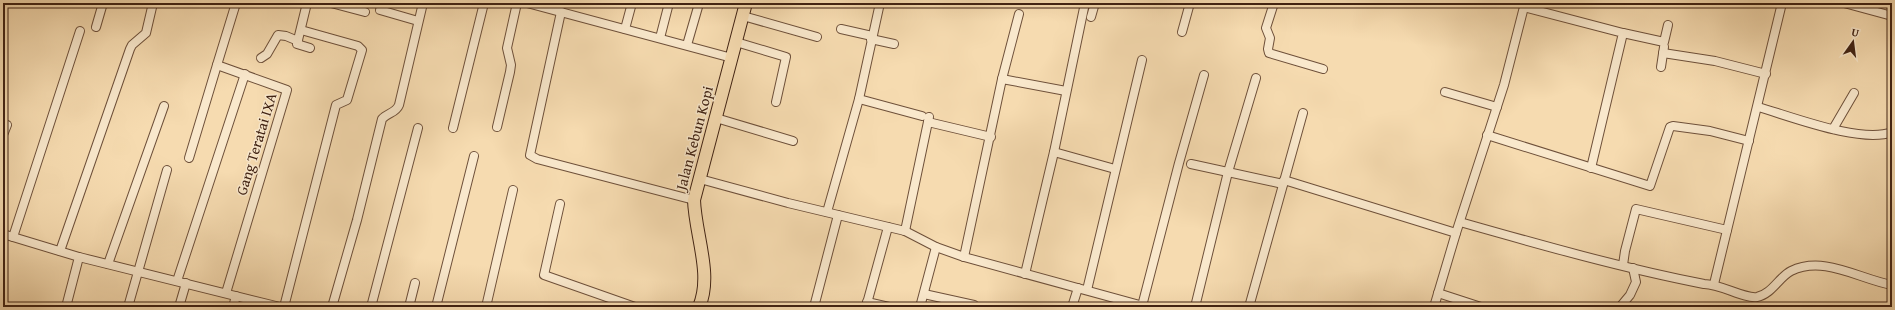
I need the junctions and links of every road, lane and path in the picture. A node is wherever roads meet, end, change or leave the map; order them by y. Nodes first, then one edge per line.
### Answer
1 (103, 3) edge
2 (153, 3) edge
3 (236, 3) edge
4 (307, 3) edge
5 (331, 3) edge
6 (423, 3) edge
7 (484, 3) edge
8 (517, 3) edge
9 (632, 3) edge
10 (669, 3) edge
11 (746, 3) edge
12 (880, 3) edge
13 (1086, 3) edge
14 (1095, 3) edge
15 (1190, 3) edge
16 (1274, 3) edge
17 (1782, 3) edge
18 (1844, 3) edge
19 (533, 4) edge
20 (1525, 5) edge
21 (698, 7) dead end
22 (380, 10) dead end
23 (365, 12) dead end
24 (561, 12) junction
25 (1019, 14) dead end
26 (743, 16) junction
27 (1892, 16) edge
28 (1091, 17) dead end
29 (418, 21) junction
30 (1668, 25) dead end
31 (96, 27) dead end
32 (625, 29) junction
33 (841, 29) dead end
34 (301, 30) junction
35 (80, 31) dead end
36 (1182, 32) dead end
37 (1623, 34) junction
38 (817, 37) dead end
39 (872, 37) junction
40 (660, 38) junction
41 (736, 42) junction
42 (1664, 42) junction
43 (298, 43) junction
44 (894, 44) dead end
45 (687, 45) junction
46 (310, 48) dead end
47 (1663, 53) junction
48 (262, 58) dead end
49 (732, 58) junction
50 (1142, 60) dead end
51 (217, 65) junction
52 (1661, 67) dead end
53 (1323, 69) dead end
54 (245, 74) junction
55 (1766, 74) junction
56 (1204, 75) dead end
57 (1256, 78) dead end
58 (1002, 79) junction
59 (1066, 91) junction
60 (1445, 92) dead end
61 (1854, 93) dead end
62 (859, 99) junction
63 (776, 102) dead end
64 (164, 106) dead end
65 (1496, 107) junction
66 (1758, 107) junction
67 (1303, 113) dead end
68 (716, 118) junction
69 (927, 118) junction
70 (7, 126) dead end
71 (497, 127) dead end
72 (418, 128) dead end
73 (453, 128) dead end
74 (1833, 129) junction
75 (1892, 132) edge
76 (3, 135) edge
77 (1487, 135) junction
78 (991, 137) junction
79 (793, 141) dead end
80 (1749, 141) junction
81 (1054, 152) junction
82 (474, 156) dead end
83 (189, 158) dead end
84 (1191, 164) dead end
85 (1591, 168) junction
86 (1116, 169) junction
87 (167, 170) dead end
88 (1228, 172) junction
89 (700, 179) junction
90 (1284, 182) junction
91 (513, 190) dead end
92 (694, 200) junction
93 (560, 204) dead end
94 (827, 212) junction
95 (838, 215) junction
96 (1460, 222) junction
97 (888, 227) junction
98 (1727, 230) junction
99 (905, 232) junction
100 (1456, 232) junction
101 (3, 234) edge
102 (13, 237) junction
103 (936, 247) junction
104 (60, 250) junction
105 (964, 256) junction
106 (79, 257) junction
107 (108, 264) junction
108 (1623, 265) junction
109 (1633, 268) junction
110 (139, 271) junction
111 (1024, 274) junction
112 (177, 281) junction
113 (186, 283) junction
114 (415, 283) dead end
115 (1714, 284) junction
116 (1892, 285) edge
117 (1078, 288) junction
118 (1087, 290) junction
119 (226, 293) junction
120 (1438, 293) junction
121 (924, 294) junction
122 (236, 296) junction
123 (866, 304) edge
124 (1128, 304) edge
125 (262, 305) edge
126 (974, 305) dead end
127 (1145, 306) edge
128 (66, 307) edge
129 (128, 307) edge
130 (179, 307) edge
131 (233, 307) edge
132 (280, 307) edge
133 (284, 307) edge
134 (332, 307) edge
135 (371, 307) edge
136 (409, 307) edge
137 (436, 307) edge
138 (486, 307) edge
139 (635, 307) edge
140 (699, 307) edge
141 (814, 307) edge
142 (889, 307) edge
143 (920, 307) edge
144 (1072, 307) edge
145 (1195, 307) edge
146 (1249, 307) edge
147 (1434, 307) edge
148 (1481, 307) edge
149 (1620, 307) edge

1 - 31 street
2 - 104 street
3 - 51 street
4 - 34 street
5 - 23 street
6 - 29 street
7 - 73 street
8 - 71 street
9 - 32 street
10 - 40 street
11 - 26 main road, Jalan Kebun Kopi
12 - 39 street
13 - 59 street
14 - 28 street
15 - 36 street
16 - 53 street
17 - 55 street
18 - 27 street
19 - 24 street
20 - 37 street
20 - 65 street
21 - 45 street
22 - 29 street
24 - 32 street
24 - 92 street
25 - 58 street
26 - 38 street
26 - 41 main road, Jalan Kebun Kopi
29 - 134 street
30 - 42 street
32 - 40 street
33 - 39 street
34 - 43 street
34 - 133 street
35 - 102 street
37 - 42 street
37 - 85 street
39 - 44 street
39 - 62 street
40 - 45 street
41 - 49 main road, Jalan Kebun Kopi
41 - 63 street
42 - 47 street
43 - 46 street
43 - 48 street
45 - 49 street
47 - 52 street
47 - 55 street
49 - 68 main road, Jalan Kebun Kopi
50 - 86 street
51 - 54 street, Gang Teratai IXA
51 - 83 street
54 - 112 street
54 - 119 street, Gang Teratai IXA
55 - 66 street
56 - 127 street
57 - 88 street
58 - 59 street
58 - 78 street
59 - 81 street
60 - 65 street
61 - 74 street
62 - 69 street
62 - 94 street
64 - 107 street
65 - 77 street
66 - 74 street
66 - 80 street
67 - 90 street
68 - 79 street
68 - 89 main road, Jalan Kebun Kopi
69 - 78 street
69 - 99 street
70 - 76 street
72 - 135 street
74 - 75 street
77 - 85 street
77 - 96 street
78 - 105 street
80 - 85 street
80 - 98 street
81 - 86 street
81 - 111 street
82 - 137 street
84 - 88 street
86 - 118 street
87 - 110 street
88 - 90 street
88 - 145 street
89 - 92 main road, Jalan Kebun Kopi
89 - 94 street
90 - 100 street
90 - 146 street
91 - 138 street
92 - 140 main road, Jalan Kebun Kopi
93 - 139 street
94 - 95 street
95 - 97 street
95 - 141 street
96 - 100 street
96 - 108 street
97 - 99 street
97 - 123 street
98 - 108 street
98 - 115 street
99 - 103 street
100 - 120 street
101 - 102 street
102 - 104 street
103 - 105 street
103 - 121 street
104 - 106 street
105 - 111 street
106 - 107 street
106 - 128 street
107 - 110 street
108 - 109 street
109 - 115 street
109 - 149 street
110 - 112 street
110 - 129 street
111 - 117 street
112 - 113 street
113 - 119 street
113 - 130 street
114 - 136 street
115 - 116 street
117 - 118 street
117 - 144 street
118 - 124 street
119 - 122 street
120 - 147 street
120 - 148 street
121 - 126 street
121 - 143 street
122 - 125 street
122 - 131 street
123 - 142 street
124 - 127 street
125 - 132 street

